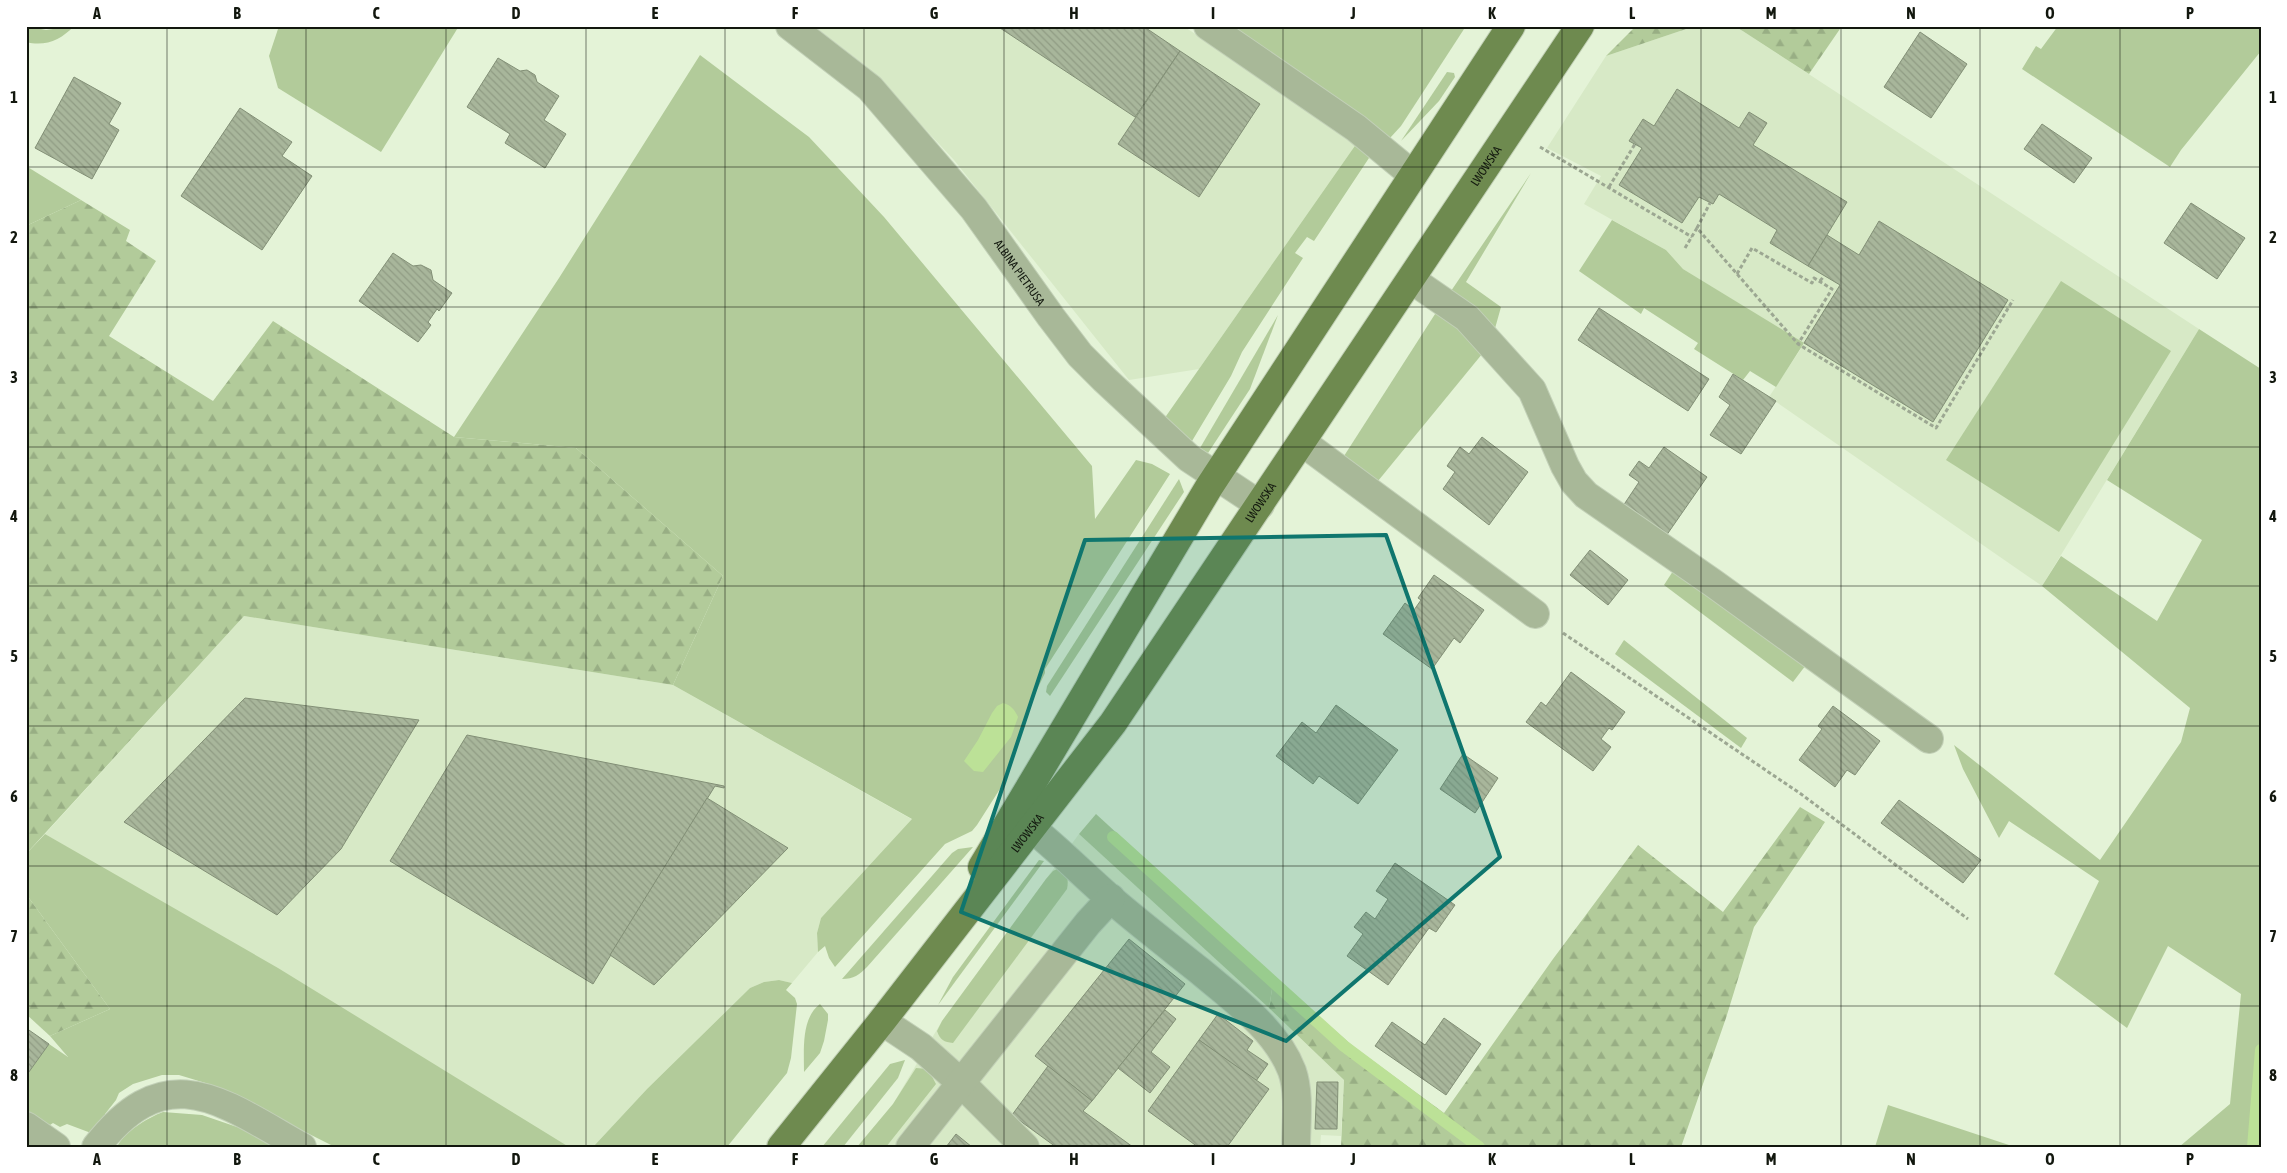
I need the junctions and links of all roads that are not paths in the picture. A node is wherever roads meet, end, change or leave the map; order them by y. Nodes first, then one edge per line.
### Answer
1 (790, 26) edge
2 (1208, 26) edge
3 (1512, 26) edge
4 (1580, 26) edge
5 (1413, 175) junction
6 (1412, 280) junction
7 (1302, 442) junction
8 (1215, 477) junction
9 (1260, 505) junction
10 (1536, 614) road end
11 (1929, 739) dead end
12 (1023, 820) junction
13 (1111, 898) junction
14 (882, 1021) junction
15 (960, 1082) junction
16 (26, 1126) edge
17 (56, 1147) edge
18 (96, 1147) edge
19 (302, 1147) edge
20 (781, 1147) edge
21 (910, 1147) edge
22 (1025, 1147) edge
23 (1296, 1147) edge

1 - 8 street, ALBINA PIETRUSA
2 - 5 street
3 - 5 main road, LWOWSKA
4 - 6 main road, LWOWSKA
5 - 8 main road, LWOWSKA
6 - 7 main road, LWOWSKA
6 - 11 street
7 - 9 main road, LWOWSKA
7 - 10 street
8 - 9 street, ALBINA PIETRUSA
8 - 12 main road, LWOWSKA
9 - 12 main road, LWOWSKA
12 - 13 street
12 - 14 main road, LWOWSKA
13 - 15 street
13 - 23 street
14 - 15 street
14 - 20 main road, LWOWSKA
15 - 21 street
15 - 22 street
16 - 17 street
18 - 19 street

